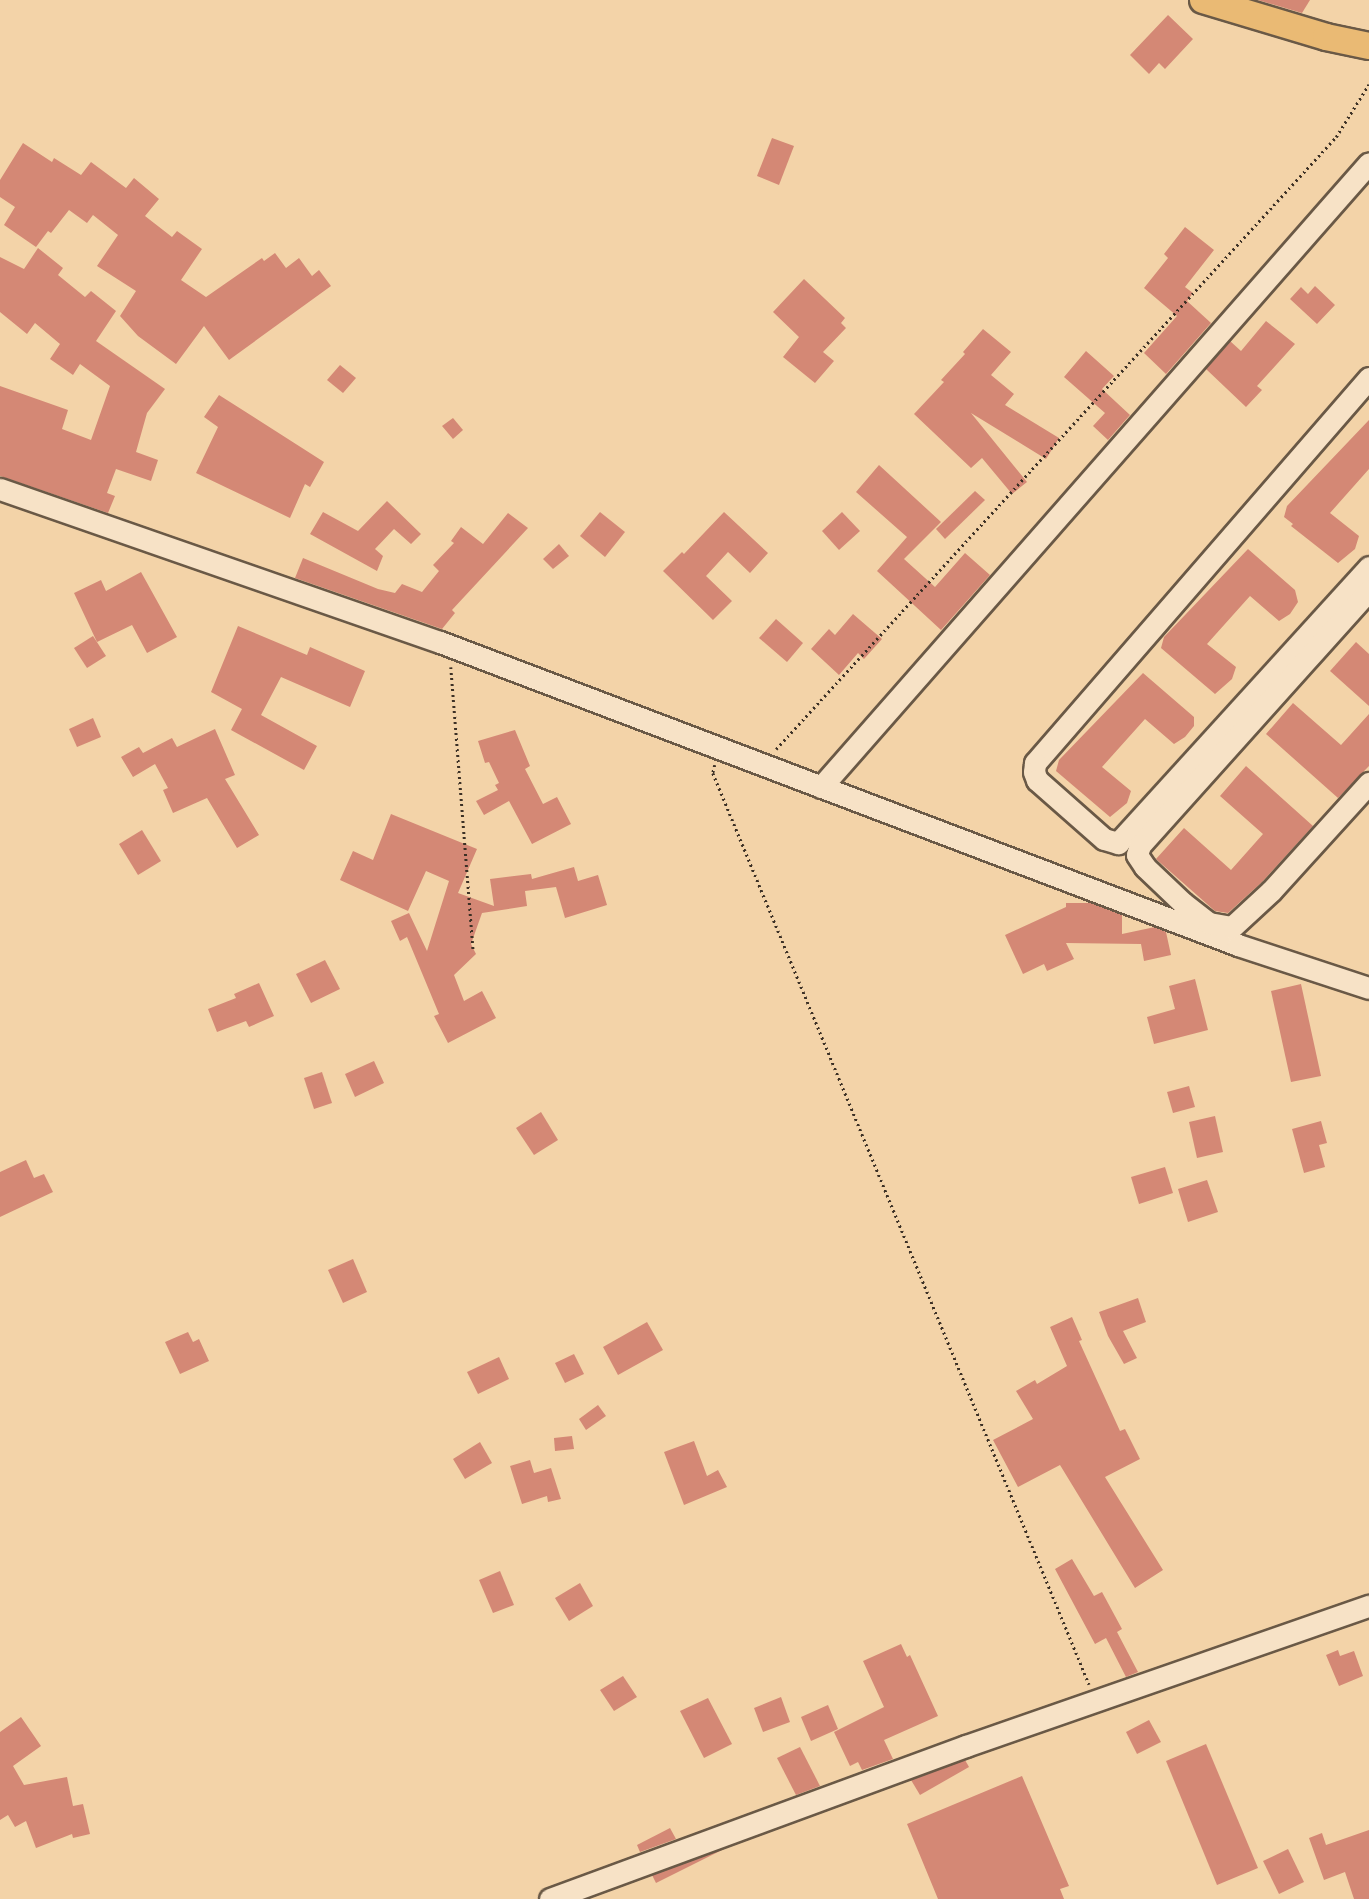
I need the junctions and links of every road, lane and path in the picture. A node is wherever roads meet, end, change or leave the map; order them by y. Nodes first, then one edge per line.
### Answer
1 (1203, 0) edge
2 (1369, 46) edge
3 (1369, 84) edge
4 (1369, 163) edge
5 (1369, 378) edge
6 (0, 489) edge
7 (1369, 567) edge
8 (1369, 590) edge
9 (449, 646) junction
10 (717, 747) junction
11 (762, 764) junction
12 (1369, 783) edge
13 (821, 787) junction
14 (473, 949) dead end
15 (1369, 988) edge
16 (1369, 1606) edge
17 (1093, 1701) junction
18 (550, 1899) edge

1 - 2 main road
3 - 11 path
4 - 13 street
5 - 7 street
6 - 9 street
8 - 12 street
9 - 10 street
9 - 14 path
10 - 11 street
10 - 17 path
11 - 13 street
13 - 15 street
16 - 17 street
17 - 18 street

